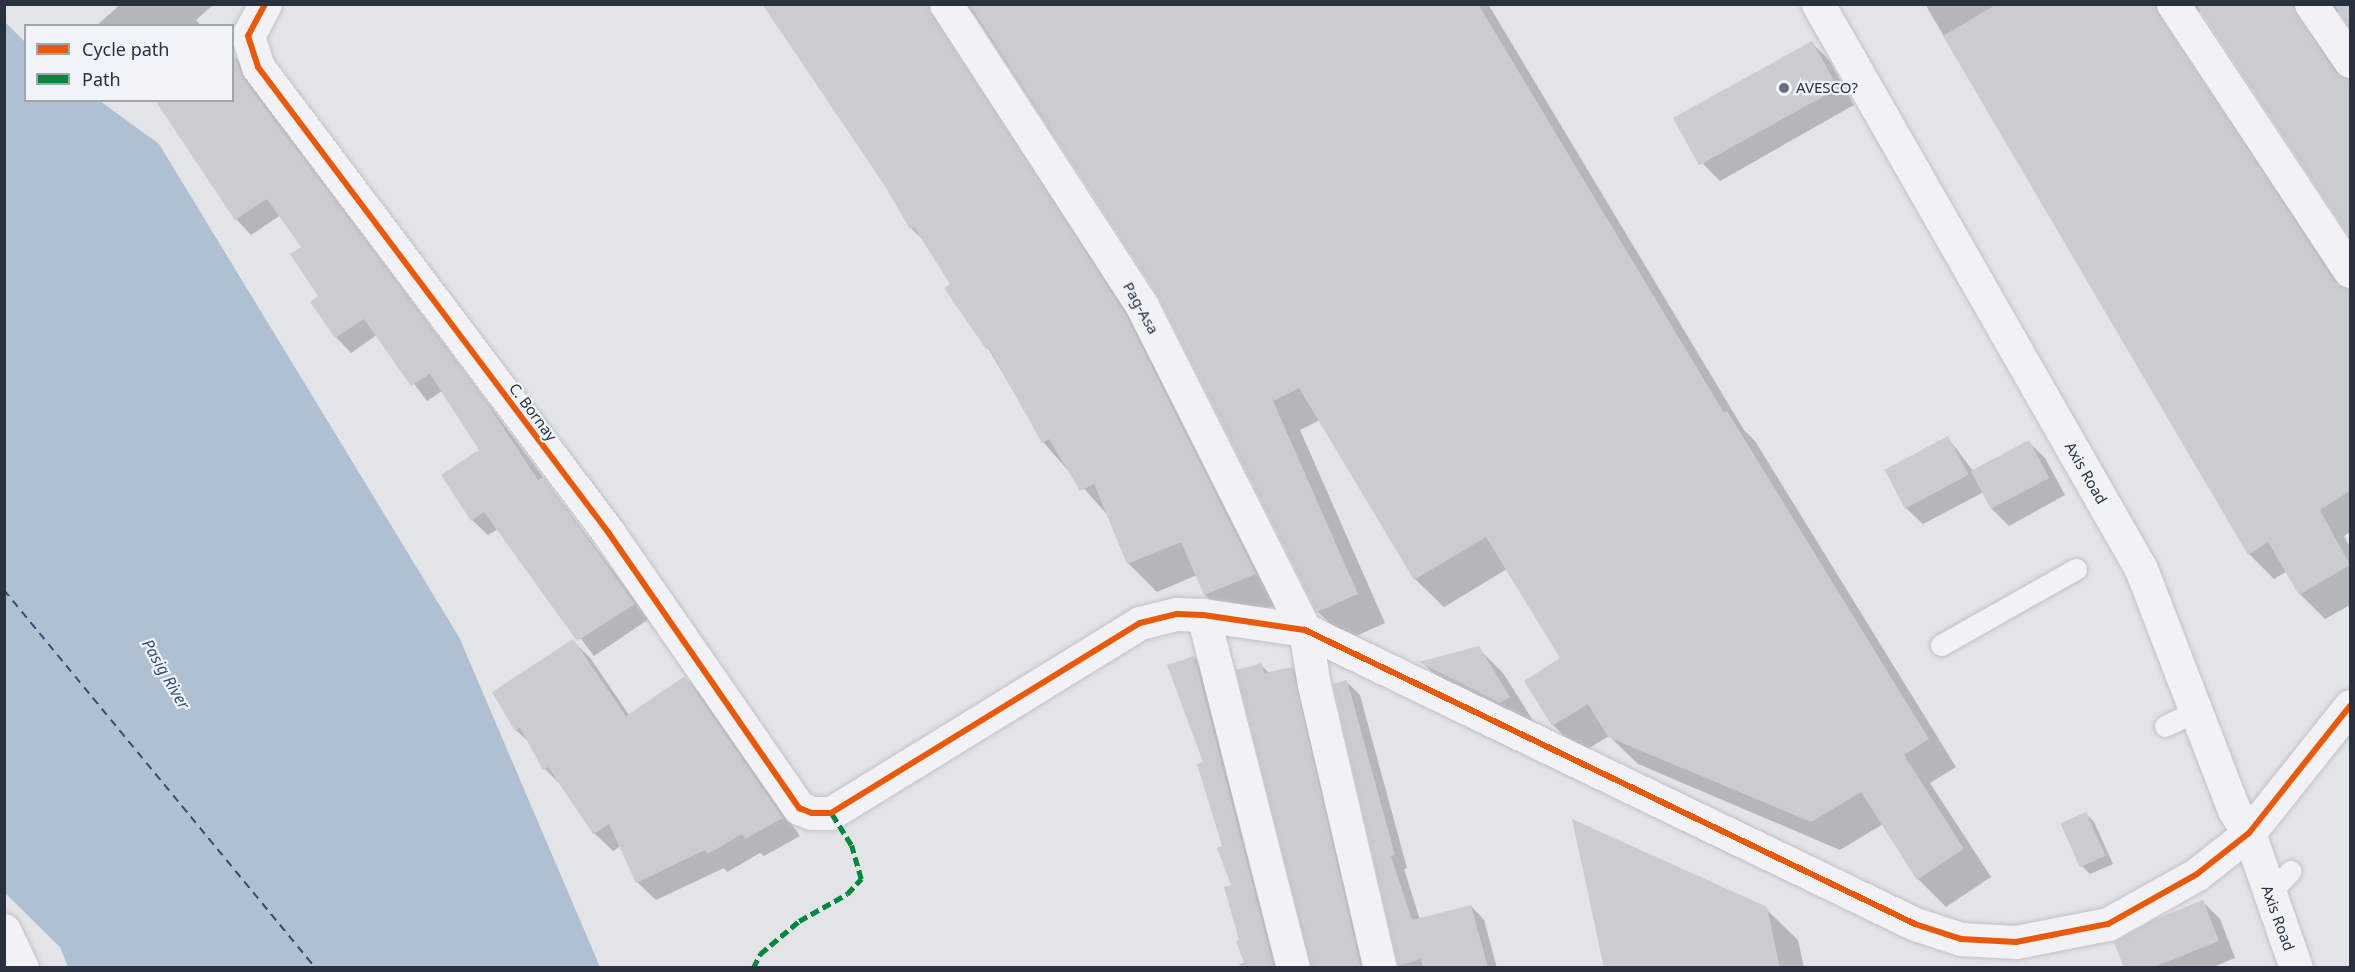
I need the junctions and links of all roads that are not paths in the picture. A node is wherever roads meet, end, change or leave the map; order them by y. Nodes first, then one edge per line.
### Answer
1 (265, 4) edge
2 (946, 4) edge
3 (2173, 4) edge
4 (2312, 4) edge
5 (1822, 6) edge
6 (2350, 61) edge
7 (2350, 271) edge
8 (2076, 569) dead end
9 (1203, 615) junction
10 (1305, 630) junction
11 (1941, 645) dead end
12 (2350, 706) edge
13 (2196, 711) junction
14 (2165, 726) dead end
15 (2249, 833) junction
16 (2290, 871) dead end
17 (2268, 895) junction
18 (4, 930) edge
19 (22, 968) edge
20 (1293, 968) edge
21 (1380, 968) edge
22 (2296, 968) edge

1 - 9 street, C. Bornay
2 - 10 street, Pag-Asa
3 - 7 street
4 - 6 street
5 - 13 street, Axis Road
8 - 11 lane
9 - 10 street
9 - 20 street
10 - 15 street
10 - 21 street, Pag-Asa
12 - 15 street
13 - 14 lane
13 - 15 street, Axis Road
15 - 17 street, Axis Road
16 - 17 lane
17 - 22 street, Axis Road
18 - 19 street

